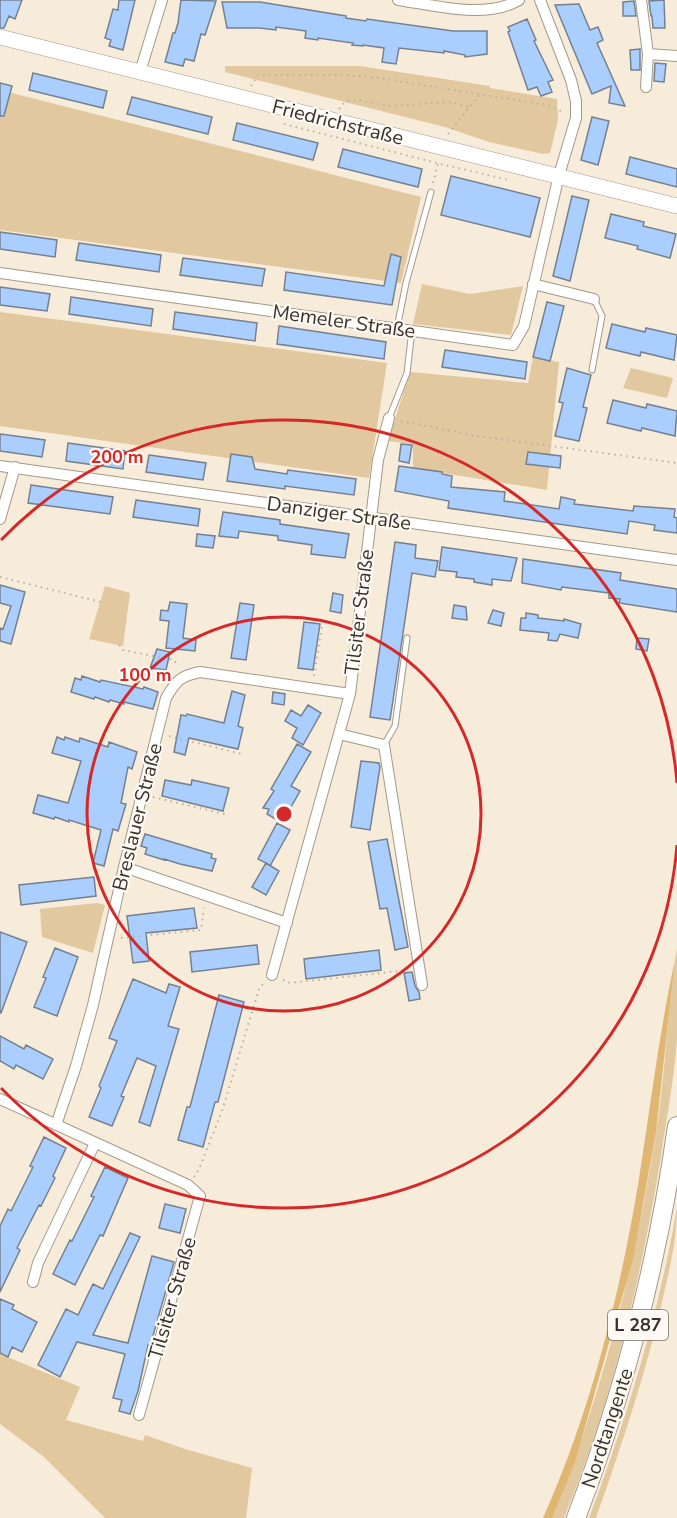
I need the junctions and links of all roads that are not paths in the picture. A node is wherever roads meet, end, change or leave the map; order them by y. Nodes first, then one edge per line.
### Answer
1 (162, 0) edge
2 (398, 0) edge
3 (519, 0) edge
4 (540, 0) edge
5 (641, 0) edge
6 (0, 37) edge
7 (648, 54) junction
8 (677, 56) edge
9 (140, 72) junction
10 (646, 87) dead end
11 (559, 175) junction
12 (430, 192) road end
13 (677, 206) edge
14 (0, 273) edge
15 (533, 284) junction
16 (594, 299) joint
17 (398, 328) junction
18 (412, 330) junction
19 (592, 370) dead end
20 (389, 418) joint
21 (0, 466) edge
22 (15, 467) junction
23 (371, 517) junction
24 (0, 519) edge
25 (677, 560) edge
26 (407, 638) dead end
27 (350, 694) junction
28 (339, 734) junction
29 (384, 745) junction
30 (124, 867) junction
31 (287, 923) junction
32 (272, 975) road end
33 (423, 985) dead end
34 (0, 1099) edge
35 (56, 1125) junction
36 (677, 1126) edge
37 (95, 1143) junction
38 (33, 1282) dead end
39 (139, 1415) dead end
40 (576, 1518) edge

1 - 9 street
2 - 3 street
4 - 11 street, Memeler Straße
5 - 7 street
6 - 9 street, Friedrichstraße
7 - 8 street
7 - 10 street
9 - 11 street, Friedrichstraße
11 - 13 street, Friedrichstraße
11 - 15 street, Memeler Straße
12 - 17 lane
14 - 17 street, Memeler Straße
15 - 16 street
15 - 18 street, Memeler Straße
16 - 19 lane
17 - 18 street, Memeler Straße
18 - 20 lane
20 - 23 street, Tilsiter Straße
21 - 22 street, Danziger Straße
22 - 23 street, Danziger Straße
22 - 24 street
23 - 25 street, Danziger Straße
23 - 27 street, Tilsiter Straße
26 - 29 lane
27 - 28 street, Tilsiter Straße
27 - 30 street, Breslauer Straße
28 - 29 street
28 - 31 street, Tilsiter Straße
29 - 33 street
30 - 31 street
30 - 35 street, Breslauer Straße
31 - 32 street, Tilsiter Straße
34 - 35 street
35 - 37 street
36 - 40 main road, Nordtangente / L 287
37 - 38 street
37 - 39 street, Tilsiter Straße

